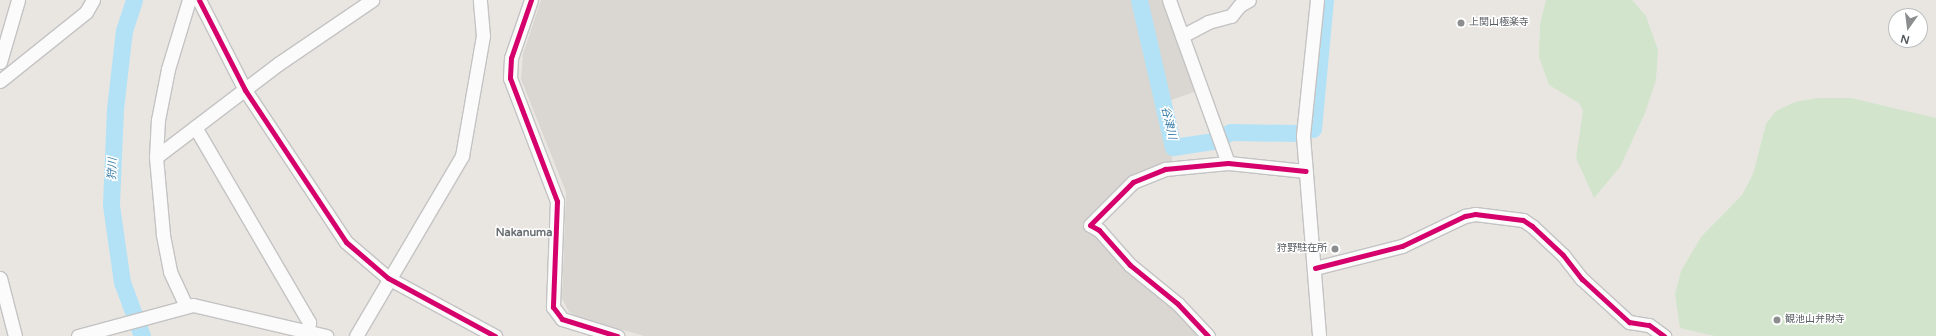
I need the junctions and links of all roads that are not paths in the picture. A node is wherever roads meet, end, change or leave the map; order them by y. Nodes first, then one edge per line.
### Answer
1 (18, 0) edge
2 (92, 0) edge
3 (190, 0) edge
4 (199, 0) edge
5 (372, 0) edge
6 (480, 0) edge
7 (531, 0) edge
8 (1169, 0) edge
9 (1249, 0) edge
10 (1317, 0) edge
11 (1182, 36) junction
12 (0, 62) edge
13 (0, 81) edge
14 (245, 90) junction
15 (195, 127) junction
16 (156, 157) junction
17 (1228, 163) junction
18 (1306, 171) junction
19 (1314, 268) junction
20 (0, 278) edge
21 (388, 278) junction
22 (186, 306) junction
23 (308, 332) junction
24 (98, 334) edge
25 (15, 336) edge
26 (78, 336) edge
27 (326, 336) edge
28 (356, 336) edge
29 (495, 336) edge
30 (617, 336) edge
31 (1208, 336) edge
32 (1318, 336) edge
33 (1664, 336) edge

1 - 12 street
2 - 13 street
3 - 16 street
4 - 14 street
5 - 14 street
6 - 21 street
7 - 30 street
8 - 11 street
9 - 11 street
10 - 18 street
11 - 17 street
14 - 15 street
14 - 21 street
15 - 16 street
15 - 23 street
16 - 22 street
17 - 18 street
17 - 31 street
18 - 19 street
19 - 32 street
19 - 33 street
20 - 25 street
21 - 28 street
21 - 29 street
22 - 23 street
22 - 24 street
23 - 27 street
24 - 26 street

